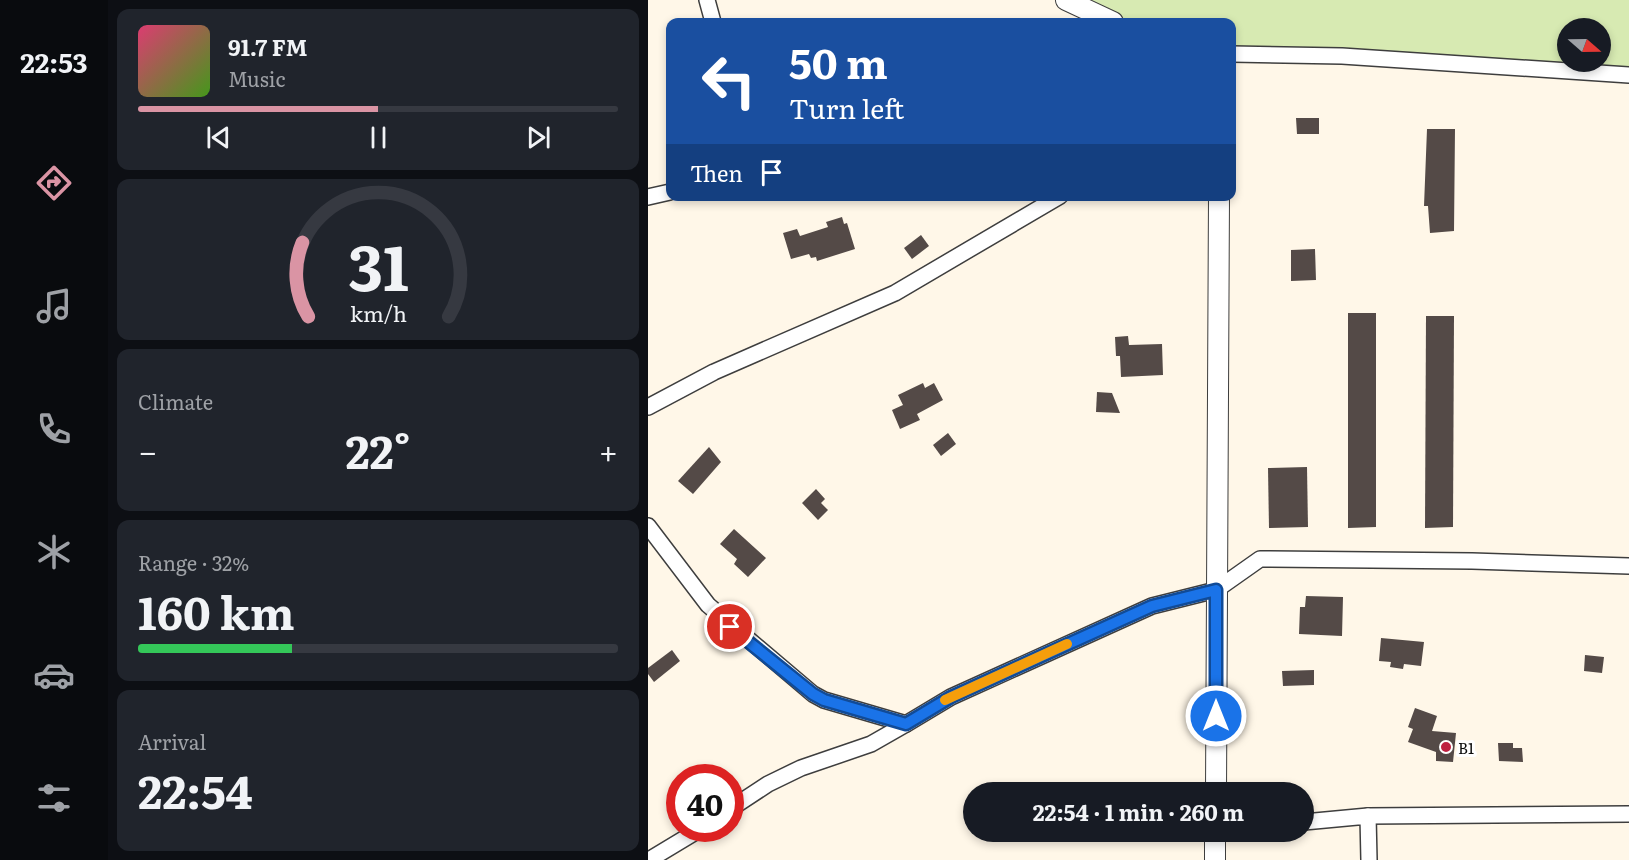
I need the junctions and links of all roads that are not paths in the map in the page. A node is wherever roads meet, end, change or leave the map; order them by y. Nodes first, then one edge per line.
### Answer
1 (706, 0) edge
2 (1066, 0) edge
3 (712, 18) edge
4 (1104, 18) edge
5 (1236, 54) edge
6 (1629, 75) edge
7 (666, 193) edge
8 (648, 197) edge
9 (1051, 201) edge
10 (1219, 201) edge
11 (648, 407) edge
12 (648, 526) edge
13 (1629, 566) edge
14 (1216, 590) junction
15 (906, 724) junction
16 (1216, 782) edge
17 (744, 800) edge
18 (1629, 814) edge
19 (1368, 816) junction
20 (1314, 821) edge
21 (679, 842) edge
22 (1215, 842) edge
23 (649, 860) edge
24 (1215, 860) edge
25 (1369, 860) edge

1 - 3 street
2 - 4 street
5 - 6 street
7 - 8 street
9 - 11 street
10 - 14 street
12 - 15 street
13 - 14 street
14 - 15 street
14 - 16 street
15 - 17 street
18 - 19 street
19 - 20 street
19 - 25 street
21 - 23 street
22 - 24 street

